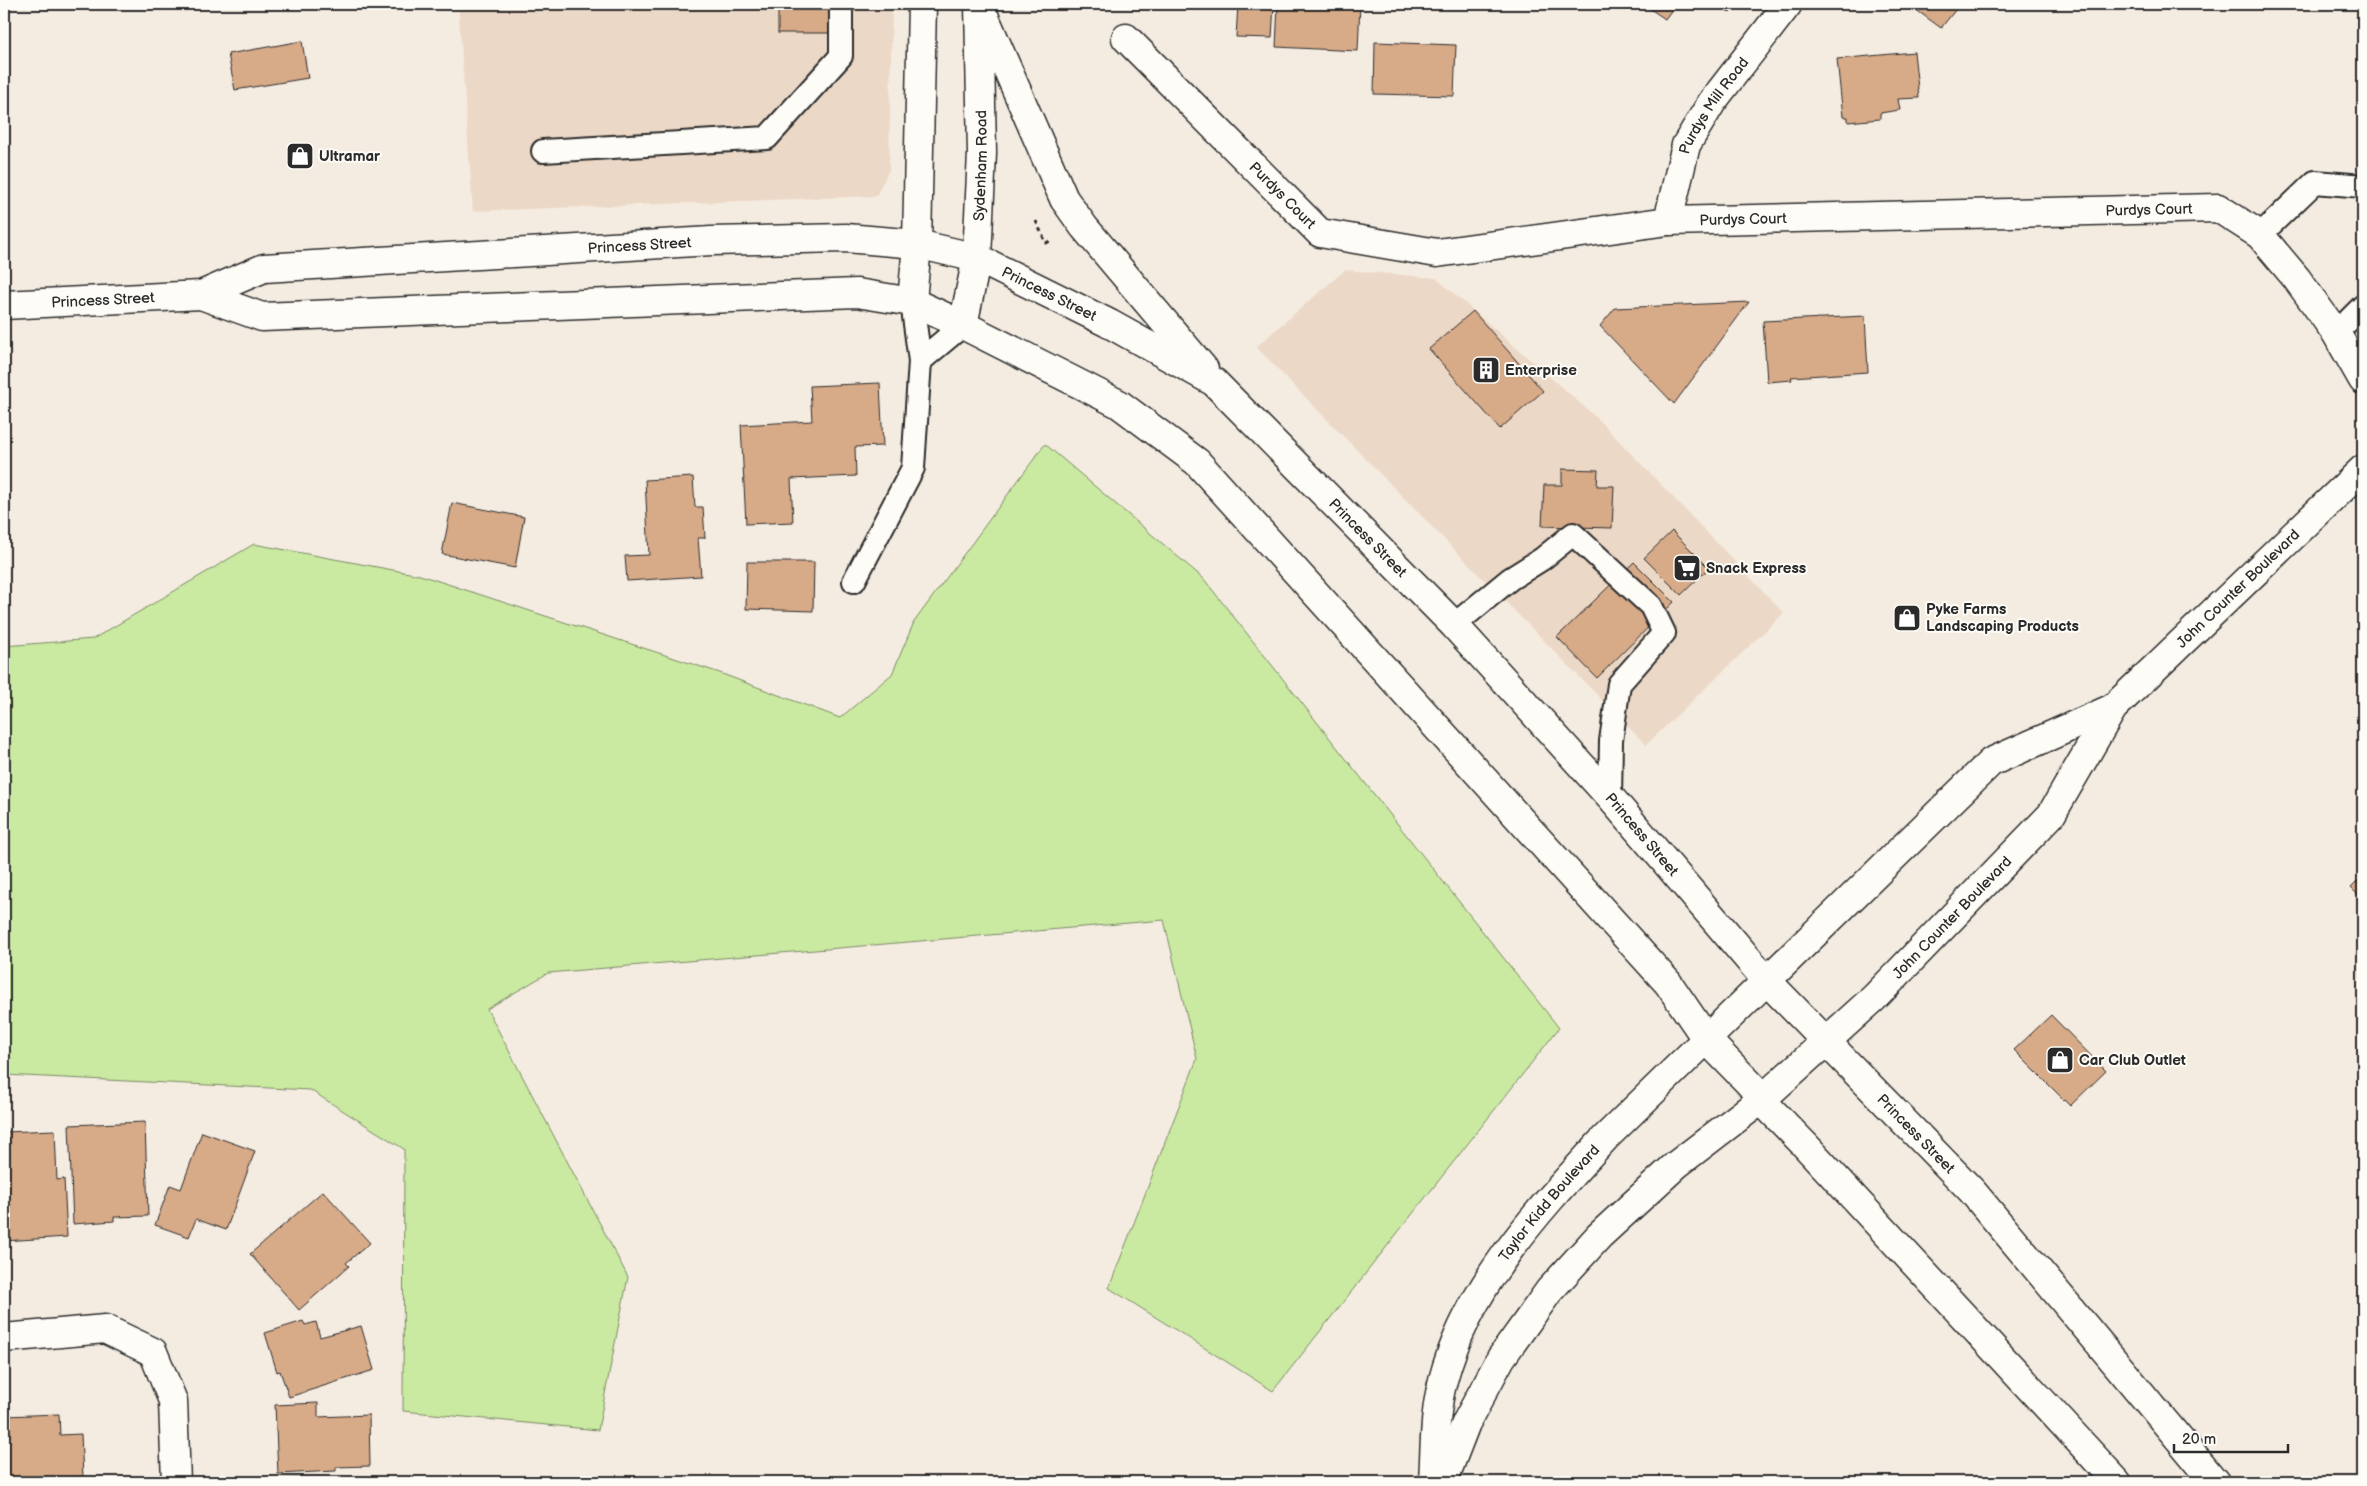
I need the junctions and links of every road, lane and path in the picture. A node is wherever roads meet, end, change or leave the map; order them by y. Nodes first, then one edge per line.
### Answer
1 (841, 4) edge
2 (922, 4) edge
3 (979, 4) edge
4 (1788, 4) edge
5 (1126, 38) dead end
6 (543, 151) dead end
7 (2363, 186) edge
8 (1668, 221) junction
9 (2260, 235) junction
10 (917, 244) junction
11 (977, 258) junction
12 (201, 295) junction
13 (912, 302) junction
14 (4, 305) edge
15 (2363, 306) edge
16 (963, 324) junction
17 (2336, 333) junction
18 (920, 361) junction
19 (2363, 380) edge
20 (1214, 382) junction
21 (2363, 469) edge
22 (854, 582) dead end
23 (1454, 625) junction
24 (2113, 708) junction
25 (1610, 797) junction
26 (1768, 980) junction
27 (1707, 1040) junction
28 (1827, 1040) junction
29 (1761, 1100) junction
30 (4, 1338) edge
31 (176, 1482) edge
32 (1434, 1482) edge
33 (1443, 1482) edge
34 (2117, 1482) edge
35 (2215, 1482) edge

1 - 6 lane
2 - 10 main road
3 - 11 main road, Sydenham Road
3 - 20 main road
4 - 8 main road, Purdys Mill Road
5 - 8 main road, Purdys Court
7 - 9 lane
8 - 9 main road, Purdys Court
9 - 17 main road, Purdys Court
10 - 11 main road, Princess Street
10 - 12 main road, Princess Street
10 - 13 main road
11 - 16 main road, Sydenham Road
11 - 20 main road, Princess Street
12 - 13 main road, Princess Street
12 - 14 main road, Princess Street
13 - 16 main road, Princess Street
13 - 18 lane
15 - 17 lane
16 - 18 lane
16 - 27 main road, Princess Street
17 - 19 main road, Purdys Court
18 - 22 lane
20 - 23 main road, Princess Street
21 - 24 main road, John Counter Boulevard
23 - 25 main road, Princess Street
23 - 25 lane
24 - 26 main road, John Counter Boulevard
24 - 28 main road, John Counter Boulevard
25 - 26 main road, Princess Street
26 - 27 main road, Taylor Kidd Boulevard
26 - 28 main road, Princess Street
27 - 29 main road, Princess Street
27 - 32 main road, Taylor Kidd Boulevard
28 - 29 main road, John Counter Boulevard
28 - 35 main road, Princess Street
29 - 33 main road
29 - 34 main road, Princess Street
30 - 31 main road

